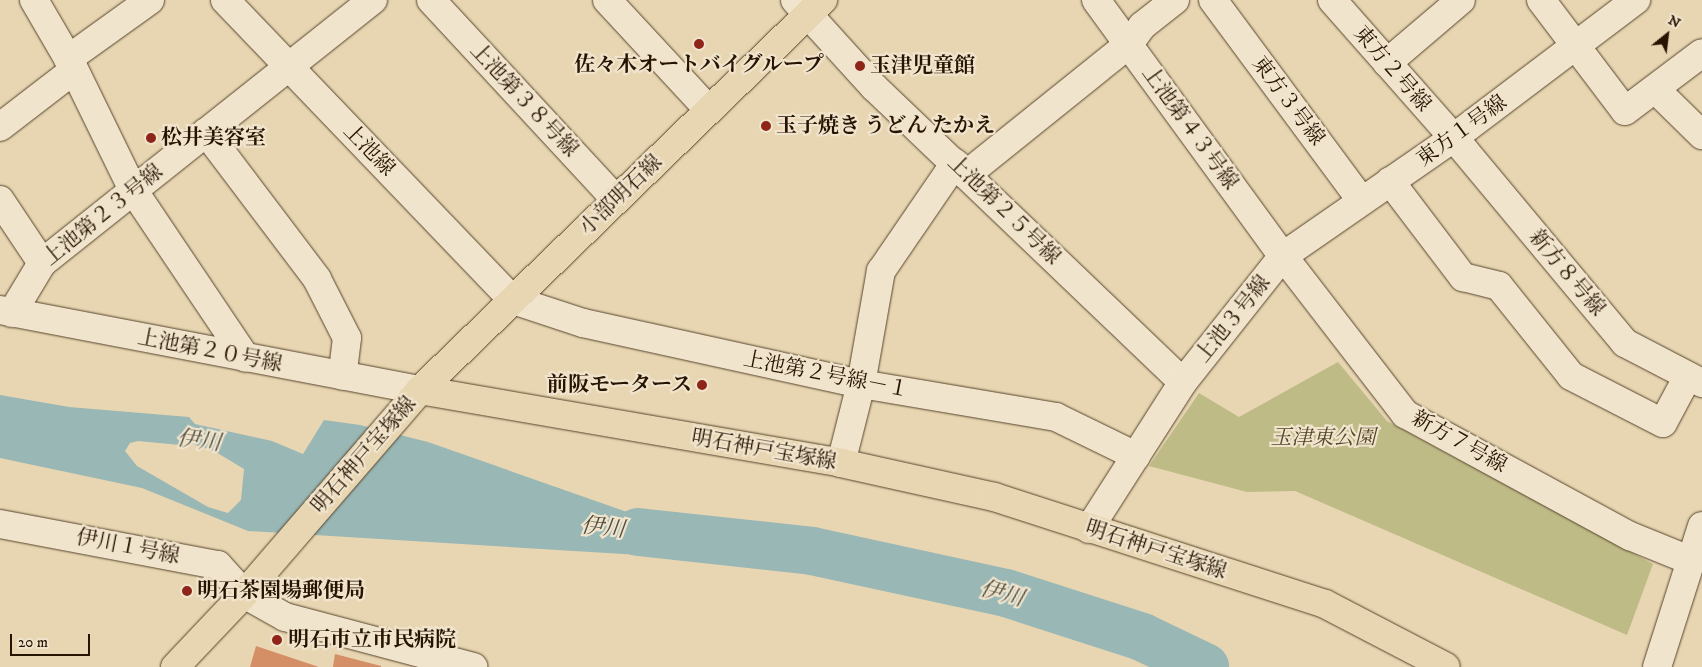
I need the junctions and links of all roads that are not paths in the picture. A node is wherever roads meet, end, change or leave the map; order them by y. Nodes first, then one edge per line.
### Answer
1 (34, 0) edge
2 (150, 0) edge
3 (225, 0) edge
4 (373, 0) edge
5 (431, 0) edge
6 (607, 0) edge
7 (1096, 0) edge
8 (1174, 0) edge
9 (1213, 0) edge
10 (1332, 0) edge
11 (1461, 0) edge
12 (1541, 0) edge
13 (1636, 0) edge
14 (808, 5) edge
15 (1129, 44) junction
16 (1576, 48) junction
17 (1702, 53) edge
18 (1387, 63) junction
19 (71, 65) junction
20 (287, 66) junction
21 (1655, 88) junction
22 (709, 110) junction
23 (0, 126) edge
24 (206, 132) junction
25 (1702, 135) edge
26 (1452, 139) junction
27 (960, 169) junction
28 (1390, 181) junction
29 (133, 190) junction
30 (0, 200) edge
31 (616, 200) junction
32 (1362, 201) junction
33 (1283, 256) junction
34 (42, 263) junction
35 (513, 300) junction
36 (6, 311) edge
37 (246, 358) junction
38 (342, 376) junction
39 (1695, 379) edge
40 (1183, 382) junction
41 (861, 384) junction
42 (417, 395) junction
43 (1136, 456) junction
44 (841, 463) junction
45 (0, 524) edge
46 (1702, 526) edge
47 (1089, 529) junction
48 (1689, 560) junction
49 (244, 594) junction
50 (175, 667) edge
51 (473, 667) edge
52 (1446, 667) edge
53 (1657, 667) edge

1 - 19 street
2 - 19 street
3 - 20 street, 上池線
4 - 20 street, 上池第２３号線
5 - 31 street, 上池第３８号線
6 - 22 street
7 - 15 street, 上池第４３号線
8 - 15 street
9 - 32 street, 東方３号線
10 - 18 street, 東方２号線
11 - 18 street
12 - 16 street
13 - 16 street, 東方１号線
14 - 22 main road, 小部明石線
14 - 27 street, 上池第２５号線
15 - 27 street
15 - 33 street, 上池第４３号線
16 - 21 street
16 - 26 street, 東方１号線
17 - 21 street
18 - 26 street, 東方２号線
19 - 23 street
19 - 29 street
20 - 24 street, 上池第２３号線
20 - 35 street, 上池線
21 - 25 street
22 - 31 main road, 小部明石線
24 - 29 street, 上池第２３号線
24 - 38 street
26 - 28 street, 東方１号線
26 - 39 street, 新方８号線
27 - 40 street, 上池第２５号線
27 - 41 street
28 - 32 street, 東方１号線
28 - 39 street
29 - 34 street, 上池第２３号線
29 - 37 street
30 - 34 street
31 - 35 main road, 小部明石線
32 - 33 street, 東方１号線
33 - 40 street, 上池３号線
33 - 48 street, 新方７号線
34 - 36 street, 上池第２３号線
35 - 41 street, 上池第２号線－１
35 - 42 main road, 小部明石線
36 - 37 street, 上池第２０号線
37 - 38 street, 上池第２０号線
38 - 42 street, 上池第２０号線
40 - 43 street, 上池３号線
41 - 43 street, 上池第２号線－１
41 - 44 street
42 - 44 main road, 明石神戸宝塚線
42 - 49 main road, 明石神戸宝塚線
43 - 47 street, 上池３号線
44 - 47 main road, 明石神戸宝塚線
45 - 49 street, 伊川１号線
46 - 48 street
47 - 52 main road, 明石神戸宝塚線
48 - 53 street
49 - 50 main road, 明石神戸宝塚線
49 - 51 street, 伊川１号線

